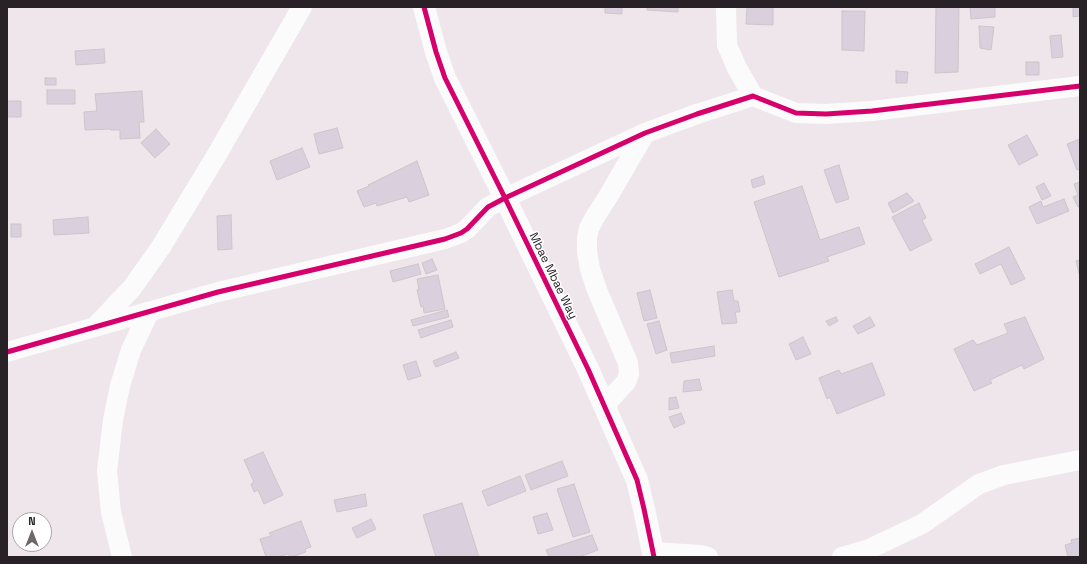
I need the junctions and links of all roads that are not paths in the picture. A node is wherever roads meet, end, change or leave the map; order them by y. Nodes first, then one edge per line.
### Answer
1 (302, 7) edge
2 (424, 7) edge
3 (726, 7) edge
4 (1080, 86) edge
5 (753, 96) junction
6 (645, 133) junction
7 (505, 198) junction
8 (149, 312) junction
9 (96, 327) junction
10 (7, 352) edge
11 (604, 406) junction
12 (1080, 460) edge
13 (653, 555) edge
14 (122, 557) edge
15 (708, 557) edge
16 (842, 557) edge

1 - 9 street
2 - 7 street, Mbae Mbae Way
3 - 5 street
4 - 5 street
5 - 6 street
6 - 7 street
6 - 11 street
7 - 8 street
7 - 11 street, Mbae Mbae Way
8 - 9 street
8 - 14 street
9 - 10 street
11 - 13 street, Mbae Mbae Way
12 - 16 street
13 - 15 street

